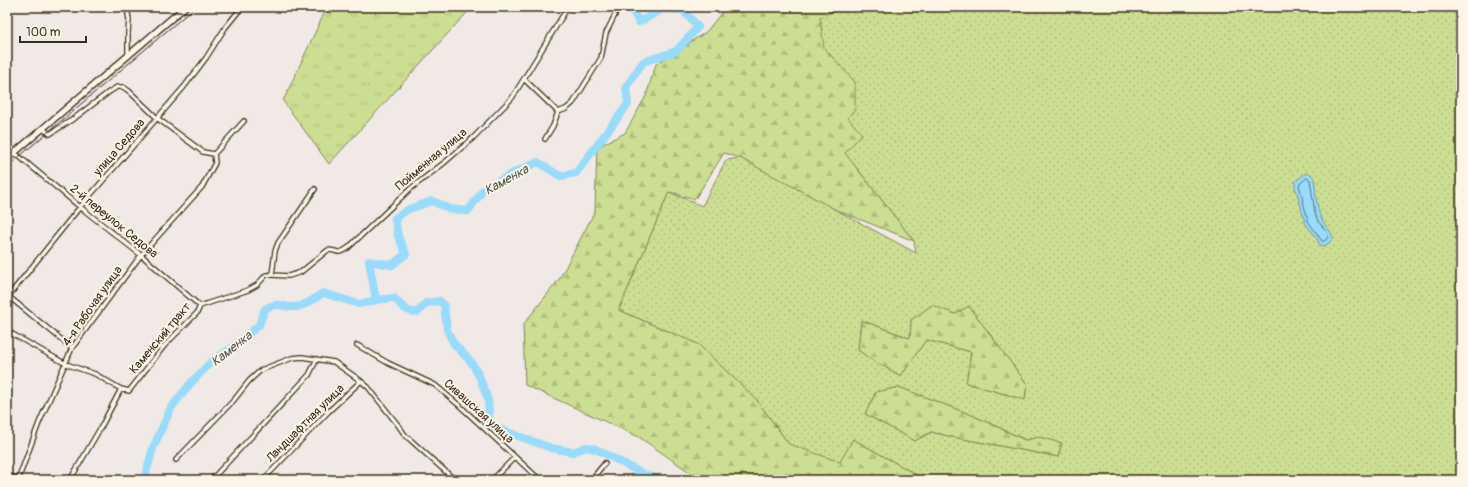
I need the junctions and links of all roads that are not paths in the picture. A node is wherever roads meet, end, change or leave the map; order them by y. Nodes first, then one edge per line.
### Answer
1 (127, 7) edge
2 (242, 7) edge
3 (568, 7) edge
4 (183, 8) edge
5 (615, 15) dead end
6 (128, 56) junction
7 (524, 79) junction
8 (558, 112) junction
9 (157, 118) junction
10 (244, 121) dead end
11 (43, 129) junction
12 (545, 139) dead end
13 (15, 153) junction
14 (214, 154) junction
15 (7, 159) edge
16 (315, 189) dead end
17 (80, 207) junction
18 (141, 255) junction
19 (272, 275) junction
20 (7, 296) edge
21 (200, 306) junction
22 (7, 332) edge
23 (357, 345) dead end
24 (72, 348) junction
25 (317, 359) junction
26 (66, 364) junction
27 (361, 381) junction
28 (121, 389) junction
29 (515, 457) junction
30 (176, 460) dead end
31 (605, 463) dead end
32 (7, 475) edge
33 (18, 480) edge
34 (70, 480) edge
35 (211, 480) edge
36 (263, 480) edge
37 (455, 480) edge
38 (492, 480) edge
39 (540, 480) edge
40 (591, 480) edge

1 - 6 street
2 - 9 street, улица Седова
3 - 7 street, Пойменная улица
4 - 6 main road
5 - 8 street
6 - 11 main road
7 - 8 street
7 - 19 street, Пойменная улица
8 - 12 street
9 - 11 street
9 - 14 street
9 - 17 street, улица Седова
10 - 14 street
11 - 13 main road
13 - 15 main road
13 - 17 street, 2-й переулок Седова
14 - 18 street, 4-я Рабочая улица
16 - 19 street
17 - 18 street, 2-й переулок Седова
17 - 20 street, улица Седова
18 - 21 street, 2-й переулок Седова
18 - 24 street, 4-я Рабочая улица
19 - 21 street, Каменский тракт
20 - 24 street
21 - 28 street, Каменский тракт
22 - 26 street
23 - 29 street, Сивашская улица
24 - 26 street, 4-я Рабочая улица
25 - 27 street
25 - 30 street
25 - 35 street
26 - 28 street
26 - 33 street, 4-я Рабочая улица
27 - 36 street, Ландшафтная улица
27 - 37 street
28 - 34 street
29 - 38 street
29 - 39 street, Сивашская улица
31 - 40 street
32 - 33 street

